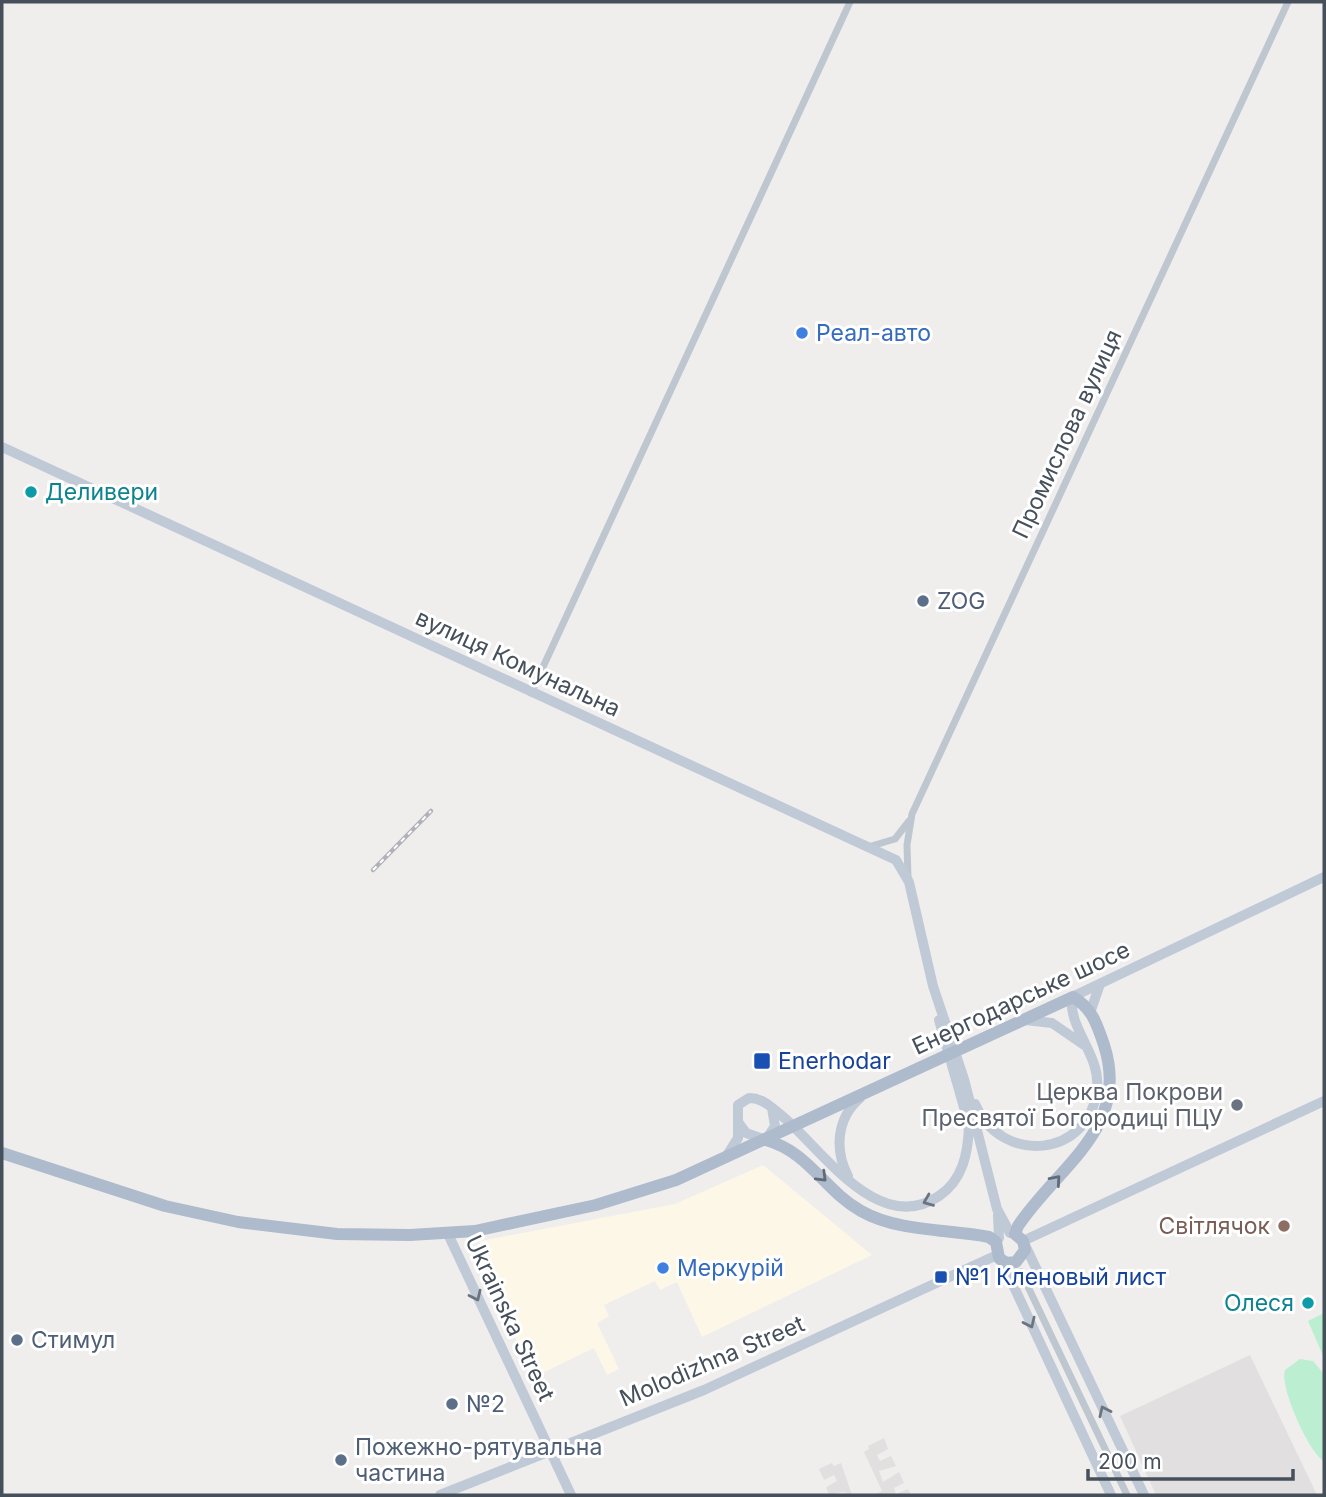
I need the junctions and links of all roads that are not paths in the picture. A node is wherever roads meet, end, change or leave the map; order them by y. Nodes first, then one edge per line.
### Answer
1 (850, 2) edge
2 (1288, 2) edge
3 (2, 447) edge
4 (531, 693) junction
5 (912, 814) junction
6 (867, 847) junction
7 (1324, 877) edge
8 (910, 888) junction
9 (1100, 984) junction
10 (933, 986) junction
11 (1073, 997) junction
12 (1093, 1015) junction
13 (1025, 1020) junction
14 (1078, 1026) junction
15 (1091, 1055) junction
16 (964, 1079) junction
17 (862, 1097) junction
18 (1324, 1101) edge
19 (772, 1108) junction
20 (737, 1120) junction
21 (969, 1126) junction
22 (795, 1127) junction
23 (766, 1140) junction
24 (811, 1143) junction
25 (2, 1153) edge
26 (797, 1154) junction
27 (724, 1160) junction
28 (960, 1172) junction
29 (988, 1176) junction
30 (854, 1184) junction
31 (448, 1234) junction
32 (1008, 1244) junction
33 (1021, 1272) dead end
34 (550, 1451) junction
35 (440, 1495) edge
36 (571, 1495) edge
37 (1111, 1495) edge
38 (1127, 1495) edge
39 (1144, 1495) edge

1 - 4 street
2 - 5 street, Промислова вулиця
3 - 4 street, вулиця Комунальна
4 - 6 street, вулиця Комунальна
5 - 6 street
5 - 8 street, Промислова вулиця
6 - 8 street, вулиця Комунальна
7 - 9 street, Енергодарське шосе
8 - 10 street, вулиця Комунальна
9 - 11 street, Енергодарське шосе
9 - 12 street
10 - 16 street
10 - 21 street
11 - 12 main road
11 - 13 main road, Енергодарське шосе
11 - 14 street
12 - 14 street
32 -> 12 main road
13 - 15 street
13 - 17 main road, Енергодарське шосе
14 - 15 street
15 - 16 street
16 - 29 street
17 - 22 main road, Енергодарське шосе
17 - 30 street
18 - 32 street, Molodizhna Street
19 - 20 street
19 - 22 street
19 - 23 street
20 - 23 street
20 - 27 street
21 - 28 street
21 - 29 street
22 - 23 main road, Енергодарське шосе
22 - 24 street
23 - 26 main road
23 - 27 main road, Енергодарське шосе
24 - 26 street
24 - 30 street
25 - 31 main road, Енергодарське шосе
26 -> 32 main road
27 - 31 main road, Енергодарське шосе
28 - 29 street
28 -> 30 street
29 - 32 street
31 -> 34 street, Ukrainska Street
32 - 34 street, Molodizhna Street
32 -> 37 street
39 -> 32 street
33 - 38 street
34 - 35 street, Molodizhna Street
34 - 36 street, Ukrainska Street

